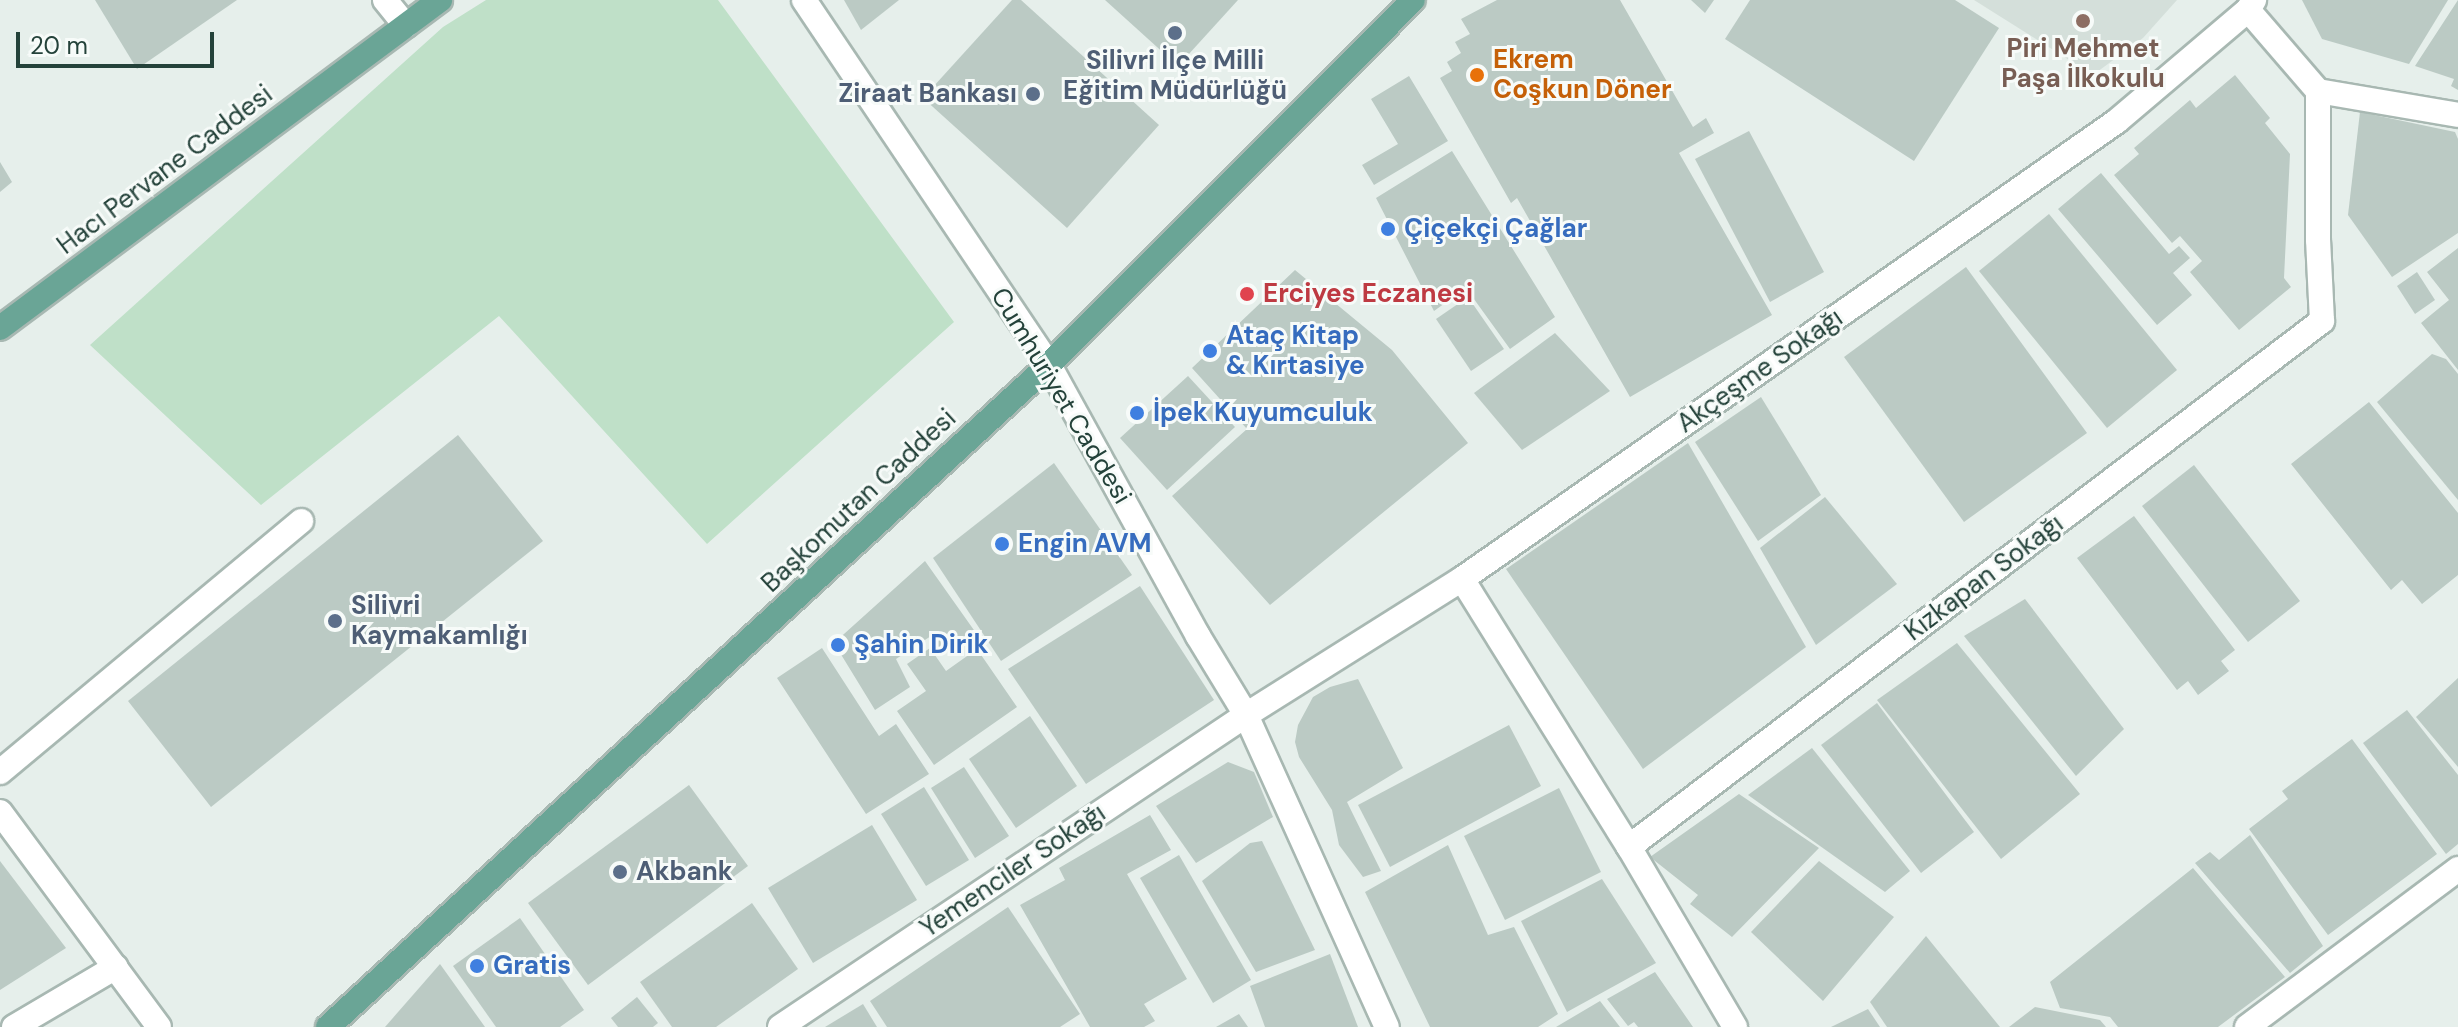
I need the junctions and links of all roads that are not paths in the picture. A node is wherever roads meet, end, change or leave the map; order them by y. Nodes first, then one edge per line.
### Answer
1 (385, 0) edge
2 (440, 0) edge
3 (804, 0) edge
4 (1413, 0) edge
5 (2251, 5) edge
6 (406, 26) junction
7 (2318, 91) junction
8 (2458, 115) edge
9 (0, 328) edge
10 (1049, 365) junction
11 (301, 521) dead end
12 (1462, 579) junction
13 (1246, 715) junction
14 (0, 772) edge
15 (0, 812) edge
16 (1629, 847) junction
17 (2458, 869) edge
18 (116, 967) junction
19 (14, 1027) edge
20 (159, 1027) edge
21 (328, 1027) edge
22 (780, 1027) edge
23 (1387, 1027) edge
24 (1735, 1027) edge
25 (2247, 1027) edge

1 - 6 street
2 - 6 main road, Hacı Pervane Caddesi
3 - 10 street, Cumhuriyet Caddesi
4 - 10 main road, Başkomutan Caddesi
5 - 7 street
5 - 12 street, Akçeşme Sokağı
6 - 9 main road, Hacı Pervane Caddesi
7 - 8 street
7 - 16 street, Kızkapan Sokağı
10 - 13 street, Cumhuriyet Caddesi
10 - 21 main road, Başkomutan Caddesi
11 - 14 street
12 - 13 street, Akçeşme Sokağı
12 - 16 street
13 - 22 street, Yemenciler Sokağı
13 - 23 street, Cumhuriyet Caddesi
15 - 18 street
16 - 24 street
17 - 25 street
18 - 19 street
18 - 20 street

